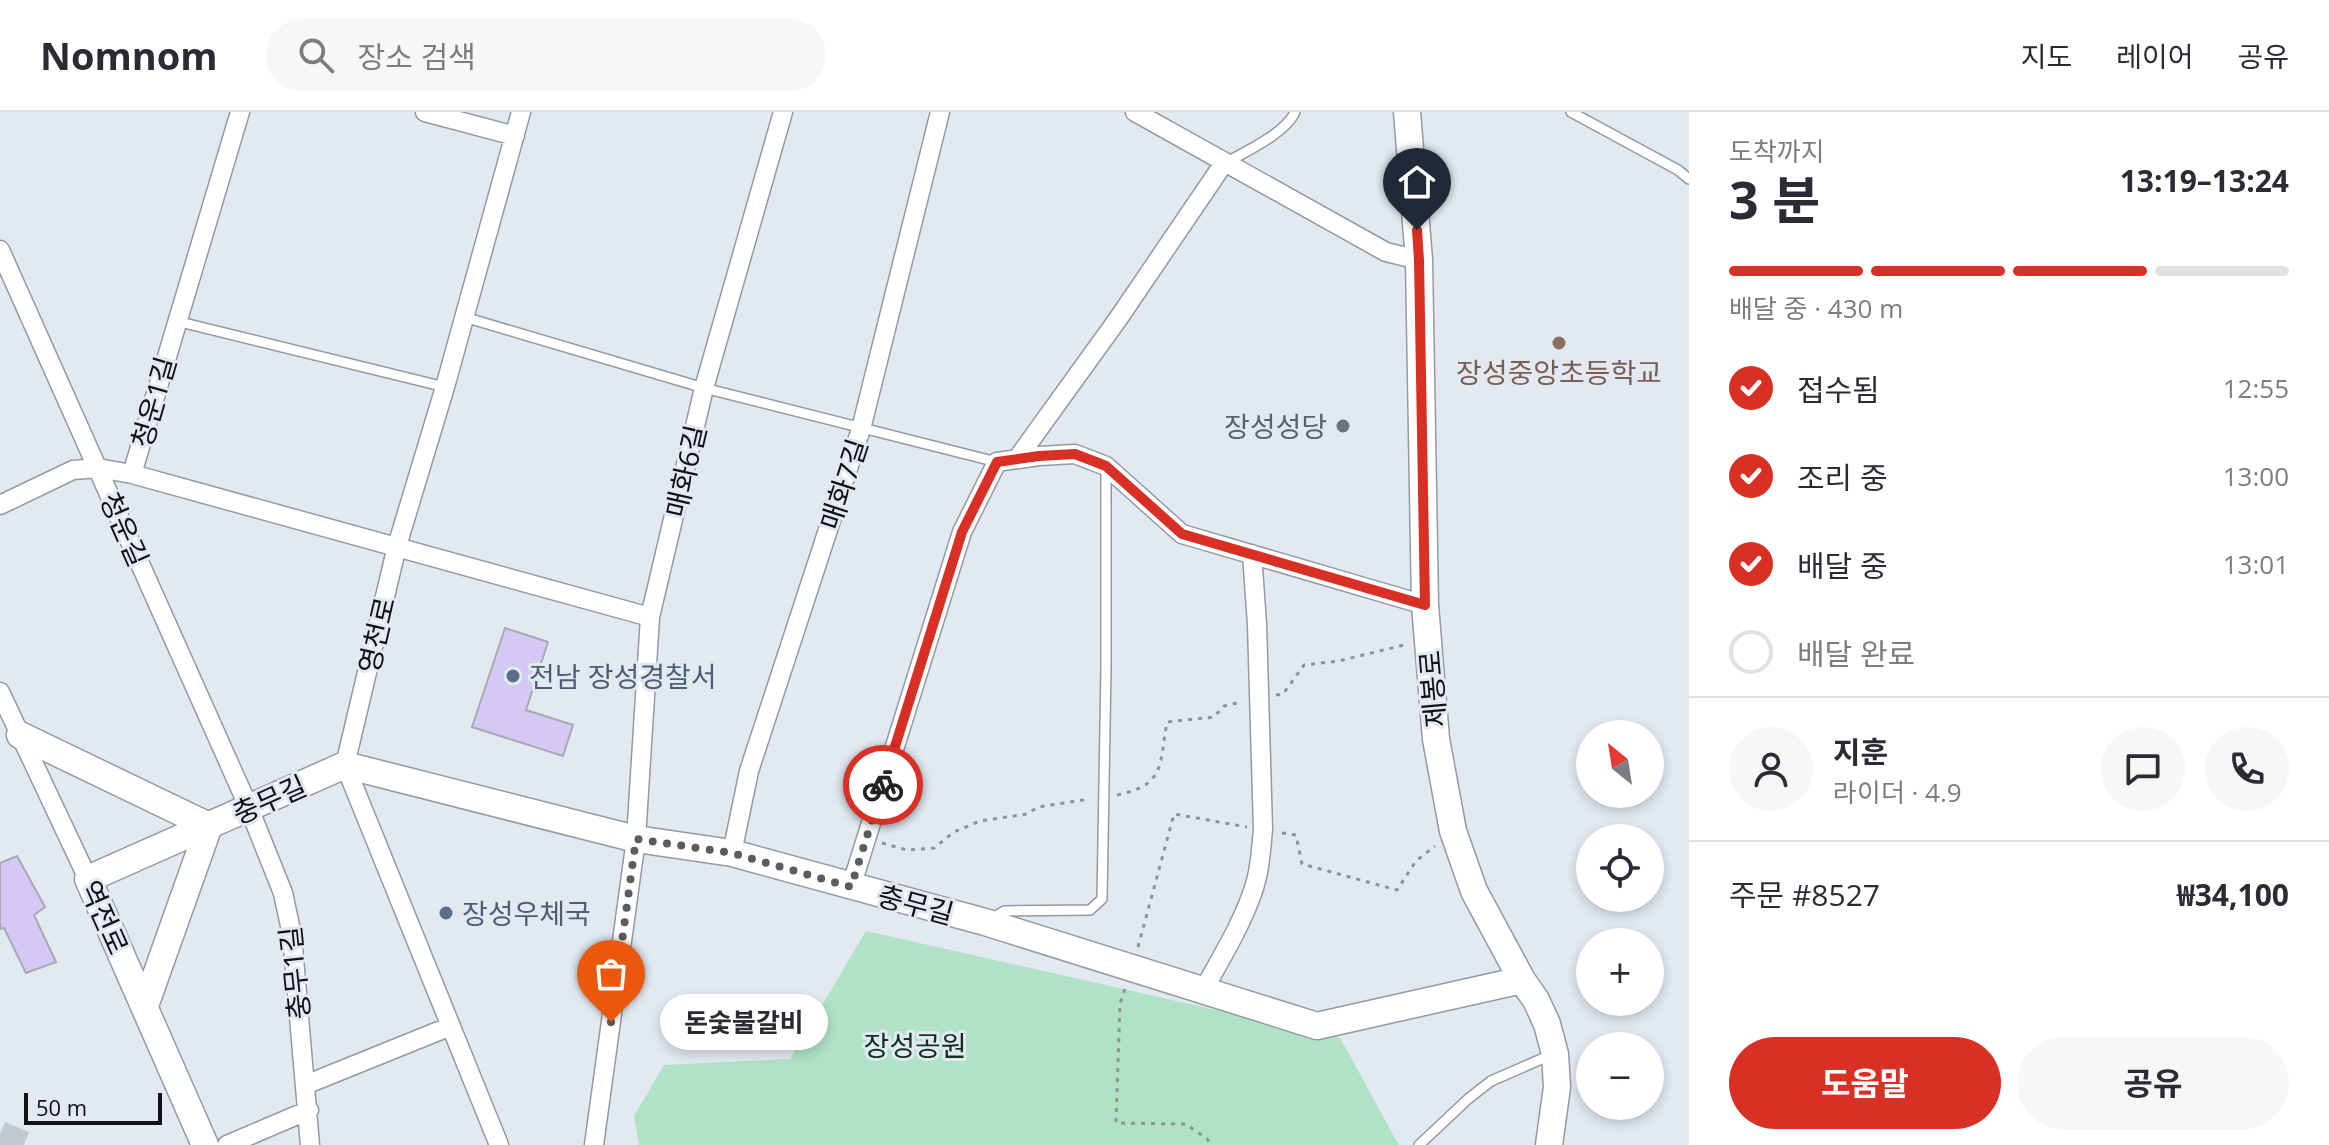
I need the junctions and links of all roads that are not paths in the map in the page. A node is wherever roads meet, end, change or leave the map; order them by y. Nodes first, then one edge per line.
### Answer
1 (240, 112) edge
2 (425, 112) edge
3 (521, 112) edge
4 (783, 112) edge
5 (940, 112) edge
6 (1135, 112) edge
7 (1295, 112) edge
8 (1407, 112) edge
9 (1571, 112) edge
10 (515, 136) junction
11 (1224, 163) junction
12 (1689, 179) edge
13 (0, 250) edge
14 (1419, 260) junction
15 (464, 317) junction
16 (176, 321) junction
17 (445, 387) junction
18 (704, 388) junction
19 (861, 429) junction
20 (1017, 459) junction
21 (997, 462) junction
22 (1106, 466) junction
23 (98, 468) junction
24 (132, 474) junction
25 (0, 505) edge
26 (397, 546) junction
27 (1252, 554) junction
28 (1425, 605) junction
29 (650, 617) junction
30 (0, 692) edge
31 (20, 735) junction
32 (345, 765) junction
33 (249, 808) junction
34 (209, 826) junction
35 (636, 839) junction
36 (732, 853) junction
37 (88, 879) junction
38 (851, 887) junction
39 (985, 922) junction
40 (1522, 980) junction
41 (1203, 991) junction
42 (145, 1006) junction
43 (451, 1026) junction
44 (1555, 1054) junction
45 (305, 1085) junction
46 (309, 1110) junction
47 (205, 1145) edge
48 (227, 1145) edge
49 (310, 1145) edge
50 (499, 1145) edge
51 (594, 1145) edge
52 (1419, 1145) edge
53 (1549, 1145) edge

1 - 16 street, 청운1길
2 - 10 street
3 - 10 street, 영천로
4 - 18 street, 매화6길
5 - 19 street, 매화7길
6 - 11 street
7 - 11 lane
8 - 14 street, 제봉로
9 - 12 lane
10 - 15 street, 영천로
11 - 14 street
11 - 20 street
13 - 23 street, 청운길
14 - 28 street, 제봉로
15 - 17 street, 영천로
15 - 18 lane
16 - 17 lane
16 - 24 street, 청운1길
17 - 26 street, 영천로
18 - 19 lane
18 - 29 street, 매화6길
19 - 21 lane
19 - 36 street, 매화7길
20 - 21 street
20 - 22 street
21 - 38 street
22 - 27 street
22 - 39 lane
23 - 24 street
23 - 25 street
23 - 33 street, 청운길
24 - 26 street, 청운1길
26 - 29 street, 청운1길
26 - 32 street, 영천로
27 - 28 street
27 - 41 street
28 - 40 street, 제봉로
29 - 35 street, 매화6길
30 - 31 street, 역전로
31 - 34 street
31 - 37 street, 역전로
32 - 33 street, 충무길
32 - 35 street, 충무길
32 - 43 street
33 - 34 street, 충무길
33 - 45 street, 충무1길
34 - 37 street, 충무길
34 - 42 street
35 - 36 street, 충무길
35 - 51 street, 매화6길
36 - 38 street, 충무길
37 - 42 street, 역전로
38 - 39 street, 충무길
39 - 41 street, 충무길
40 - 41 street, 충무길
40 - 44 street, 제봉로
42 - 47 street, 역전로
43 - 45 street
43 - 50 street
44 - 52 lane
44 - 53 street, 제봉로
45 - 46 street, 충무1길
46 - 48 street
46 - 49 street, 충무1길

